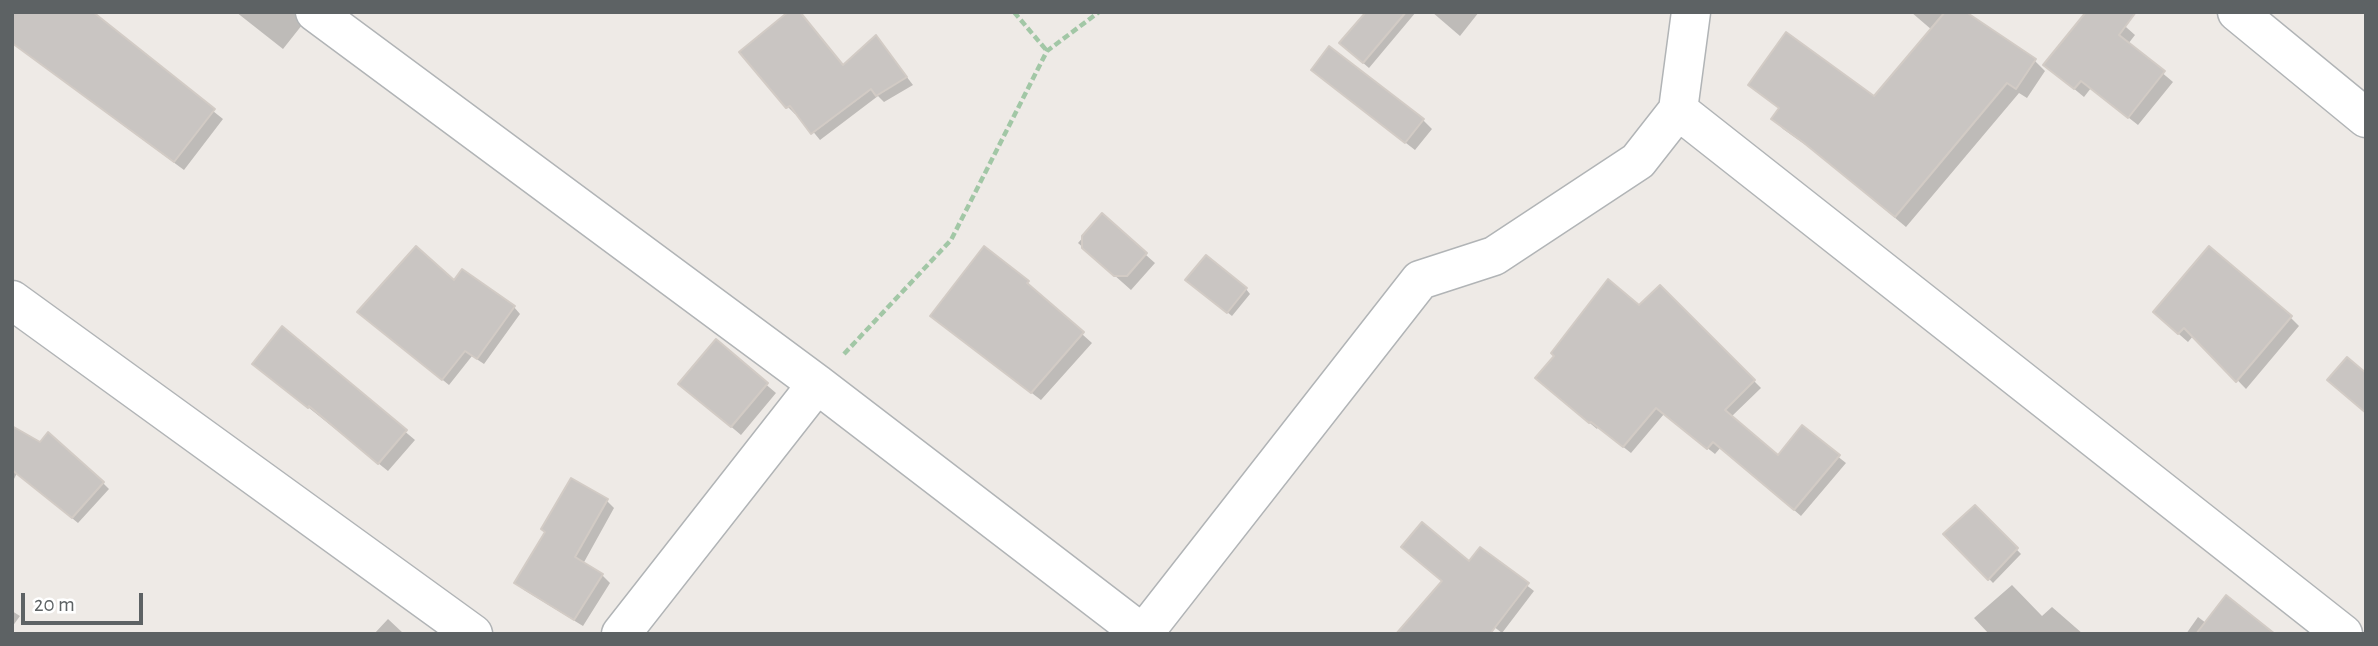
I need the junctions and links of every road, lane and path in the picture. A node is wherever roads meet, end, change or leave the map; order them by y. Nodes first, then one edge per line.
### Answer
1 (315, 12) edge
2 (1014, 12) edge
3 (1099, 12) edge
4 (1691, 12) edge
5 (2237, 12) edge
6 (1047, 51) junction
7 (1678, 110) junction
8 (2366, 118) edge
9 (12, 300) edge
10 (817, 384) junction
11 (473, 634) edge
12 (621, 634) edge
13 (1143, 634) edge
14 (2343, 634) edge

1 - 10 street
2 - 6 path
3 - 6 path
4 - 7 street
5 - 8 street
6 - 10 path
7 - 13 street
7 - 14 street
9 - 11 street
10 - 12 street
10 - 13 street

